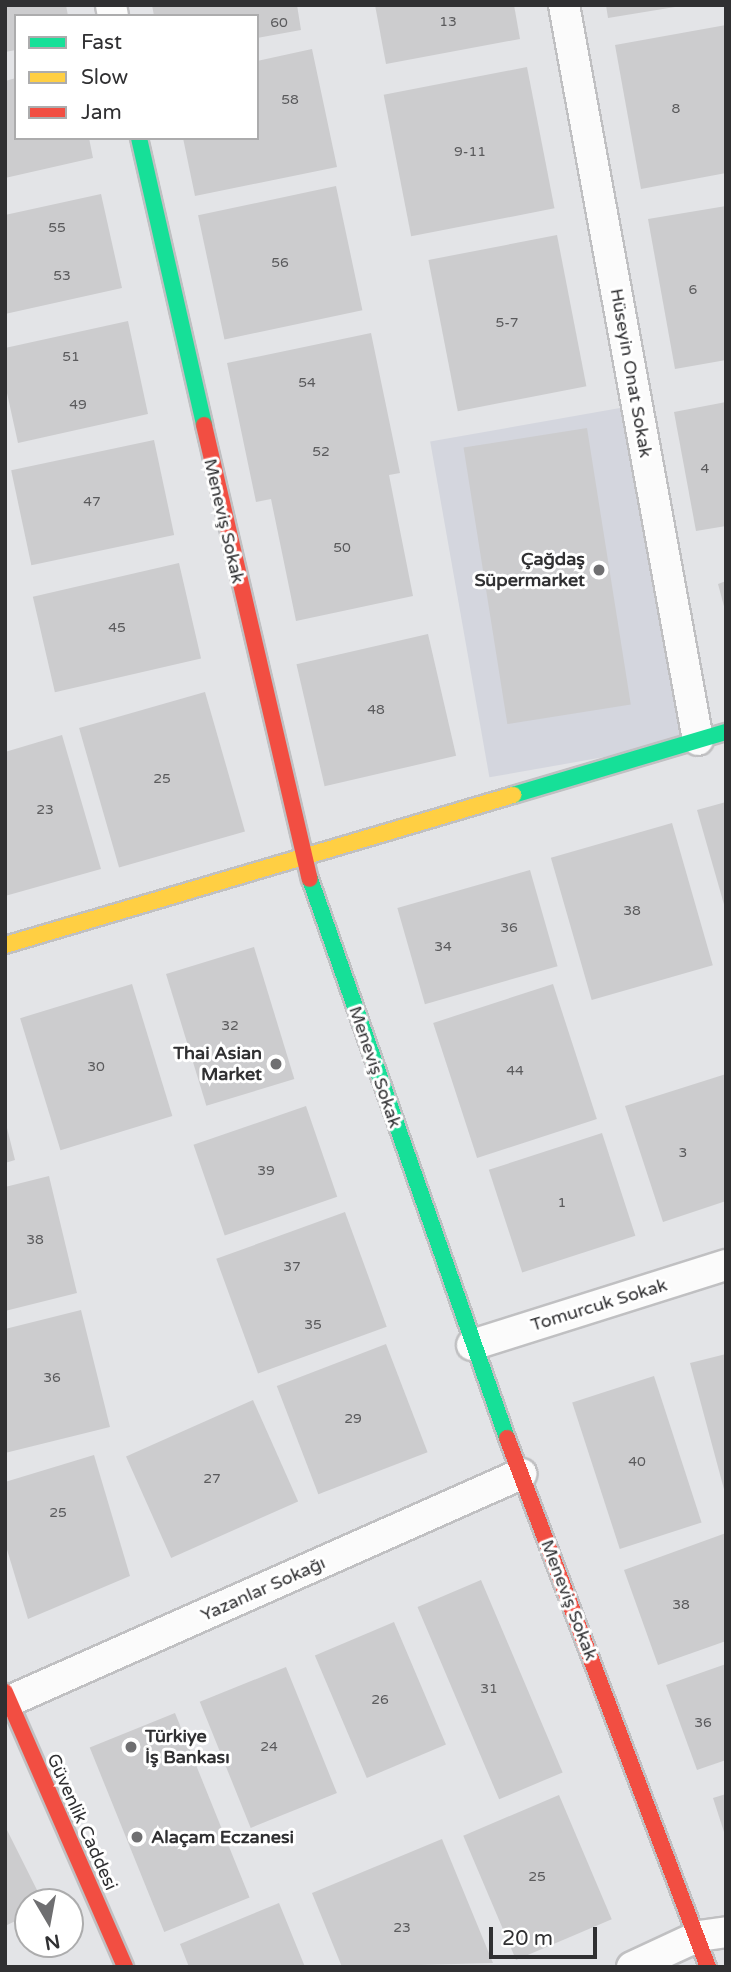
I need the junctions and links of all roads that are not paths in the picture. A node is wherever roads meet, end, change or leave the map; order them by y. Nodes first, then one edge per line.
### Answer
1 (564, 5) edge
2 (139, 140) edge
3 (712, 736) edge
4 (301, 854) junction
5 (5, 945) edge
6 (726, 1265) edge
7 (472, 1345) junction
8 (520, 1474) junction
9 (6, 1699) edge
10 (712, 1934) edge
11 (125, 1967) edge
12 (632, 1967) edge
13 (708, 1967) edge

1 - 3 street, Hüseyin Onat Sokak
2 - 4 street, Meneviş Sokak
3 - 4 street
4 - 5 street
4 - 7 street, Meneviş Sokak
6 - 7 street, Tomurcuk Sokak
7 - 8 street, Meneviş Sokak
8 - 9 street, Yazanlar Sokağı
8 - 10 street, Meneviş Sokak
9 - 11 street, Güvenlik Caddesi
10 - 12 street
10 - 13 street, Meneviş Sokak

